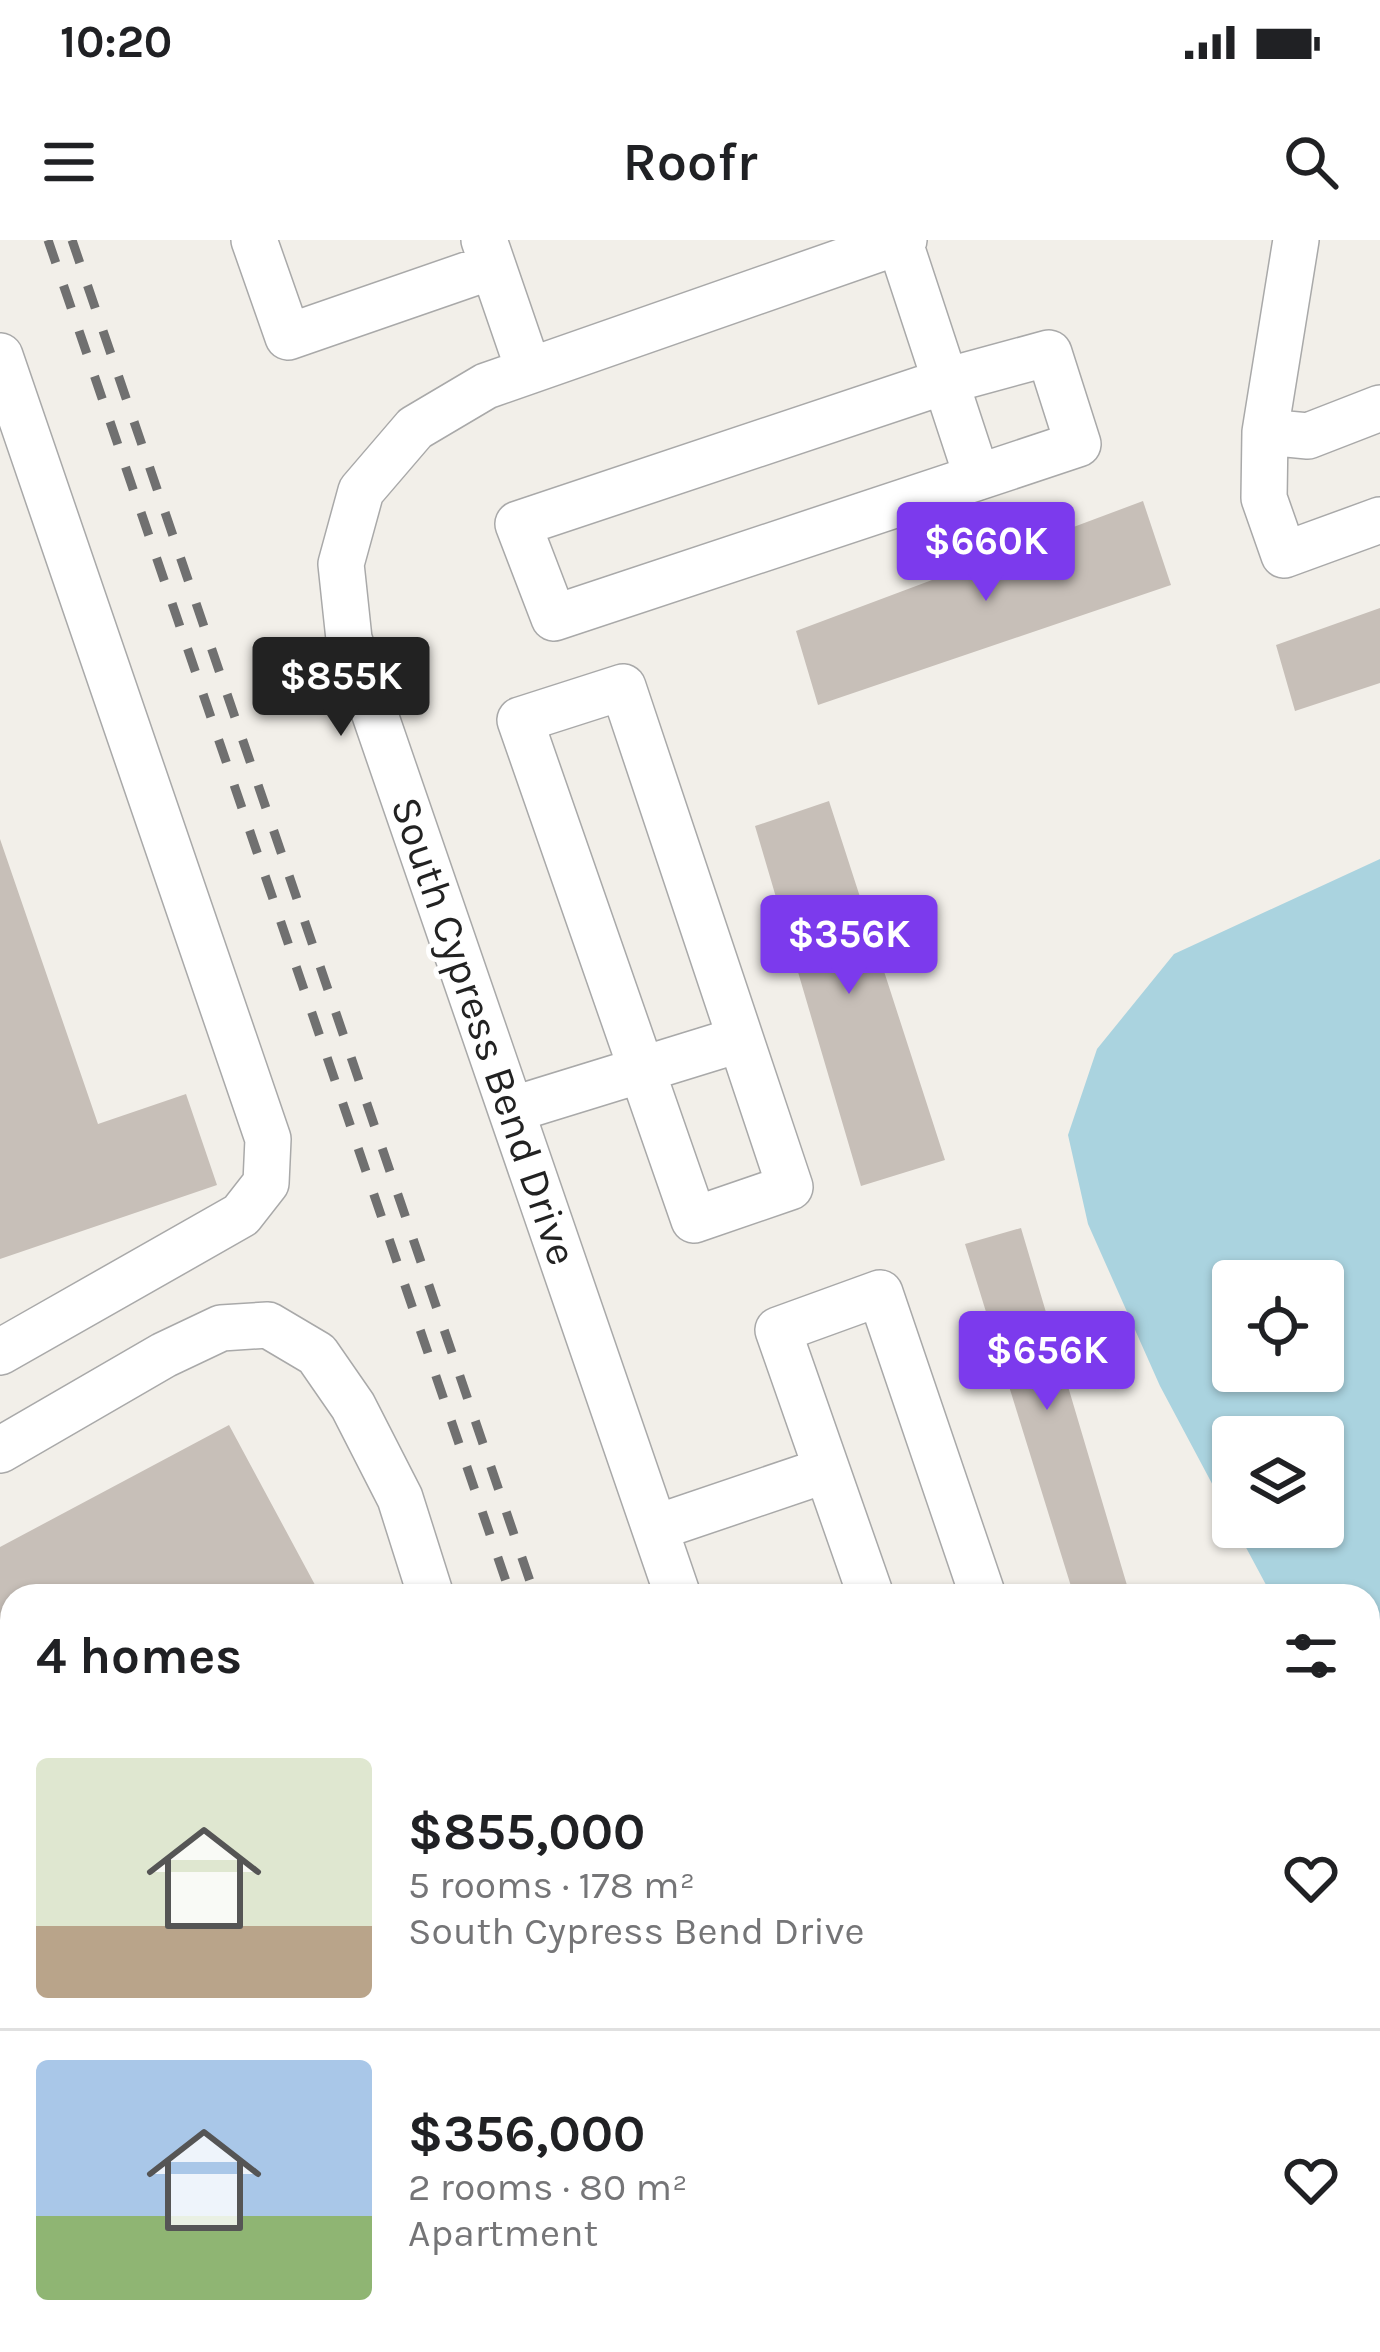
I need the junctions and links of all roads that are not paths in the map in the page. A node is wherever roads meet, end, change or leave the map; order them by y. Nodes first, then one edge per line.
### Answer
1 (254, 240) edge
2 (901, 240) edge
3 (1296, 240) edge
4 (489, 253) edge
5 (0, 356) edge
6 (529, 371) junction
7 (946, 381) junction
8 (1380, 408) edge
9 (1264, 432) junction
10 (977, 477) junction
11 (1380, 520) edge
12 (738, 1040) junction
13 (641, 1070) junction
14 (511, 1110) junction
15 (0, 1352) edge
16 (0, 1450) edge
17 (826, 1470) junction
18 (655, 1528) junction
19 (427, 1584) edge
20 (674, 1584) edge
21 (867, 1584) edge
22 (979, 1584) edge

1 - 4 street
2 - 6 street, South Cypress Bend Drive
2 - 7 street
3 - 9 street
4 - 6 street
5 - 15 street
6 - 14 street, South Cypress Bend Drive
7 - 10 street
7 - 10 street
7 - 10 street
8 - 9 street
9 - 11 street
12 - 13 street
12 - 13 street
12 - 13 street
13 - 14 street
14 - 18 street, South Cypress Bend Drive
16 - 19 street
17 - 18 street
17 - 21 street
17 - 22 street
18 - 20 street, South Cypress Bend Drive

